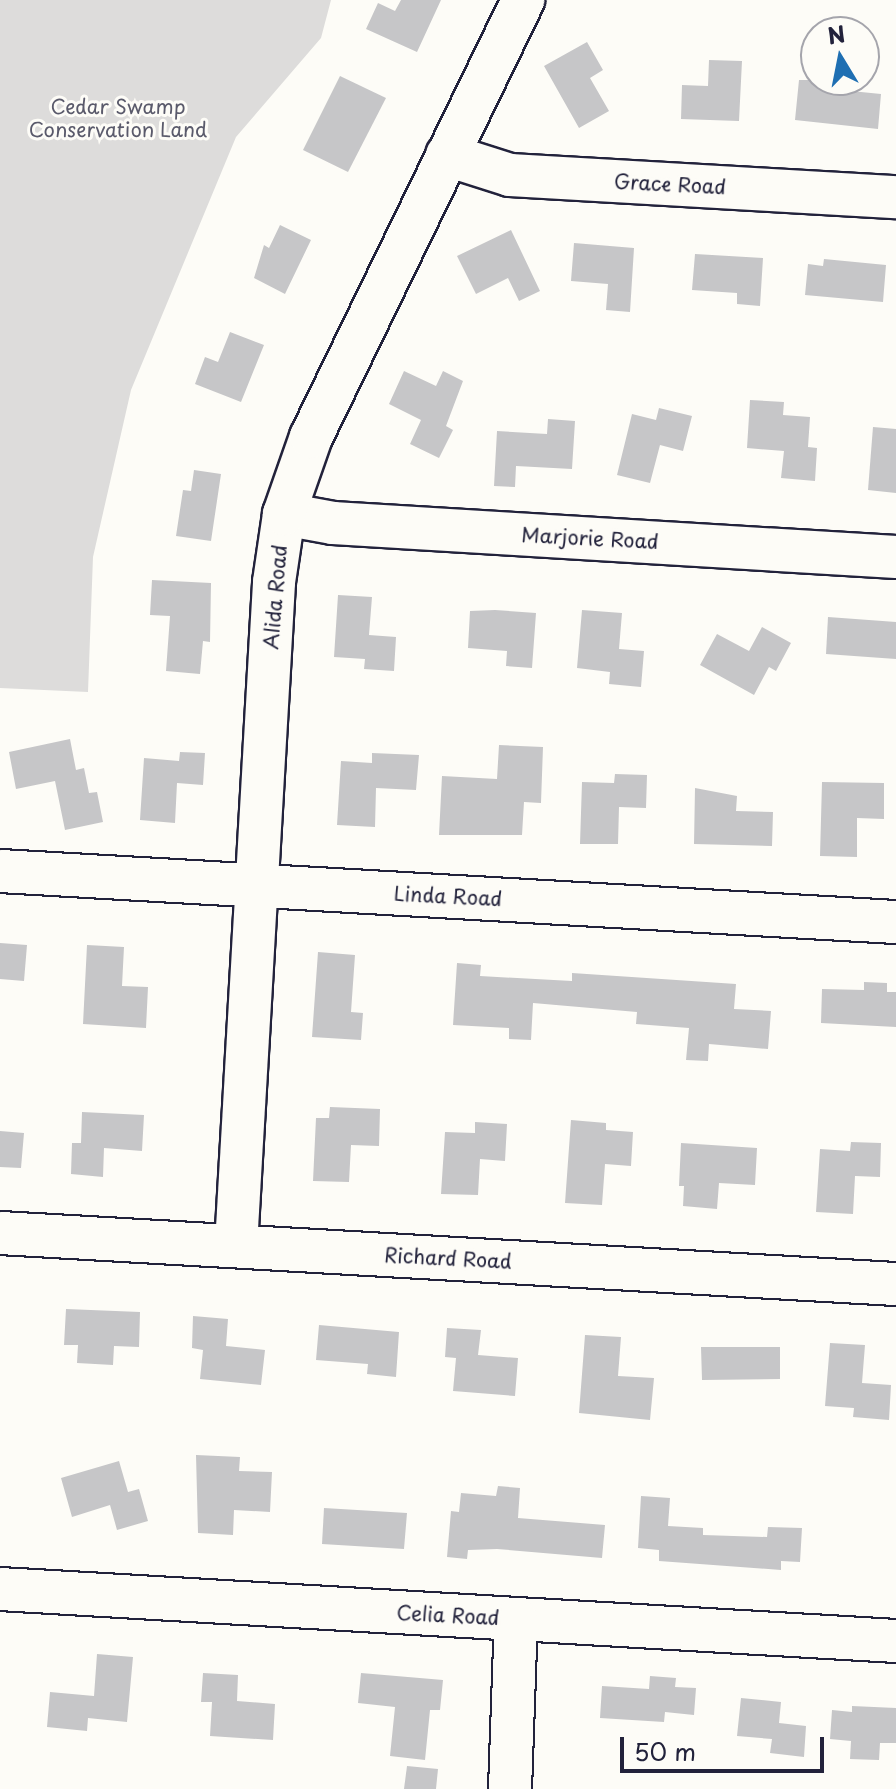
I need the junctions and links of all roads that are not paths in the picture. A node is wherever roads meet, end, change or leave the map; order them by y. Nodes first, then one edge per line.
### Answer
1 (523, 0) edge
2 (447, 155) junction
3 (896, 197) edge
4 (284, 514) junction
5 (896, 557) edge
6 (0, 871) edge
7 (257, 885) junction
8 (896, 922) edge
9 (0, 1233) edge
10 (236, 1246) junction
11 (896, 1284) edge
12 (0, 1589) edge
13 (516, 1619) junction
14 (896, 1641) edge
15 (510, 1789) edge

1 - 2 street, Alida Road
2 - 3 street, Grace Road
2 - 4 street, Alida Road
4 - 5 street, Marjorie Road
4 - 7 street, Alida Road
6 - 7 street, Linda Road
7 - 8 street, Linda Road
7 - 10 street, Alida Road
9 - 10 street, Richard Road
10 - 11 street, Richard Road
12 - 13 street, Celia Road
13 - 14 street, Celia Road
13 - 15 street

